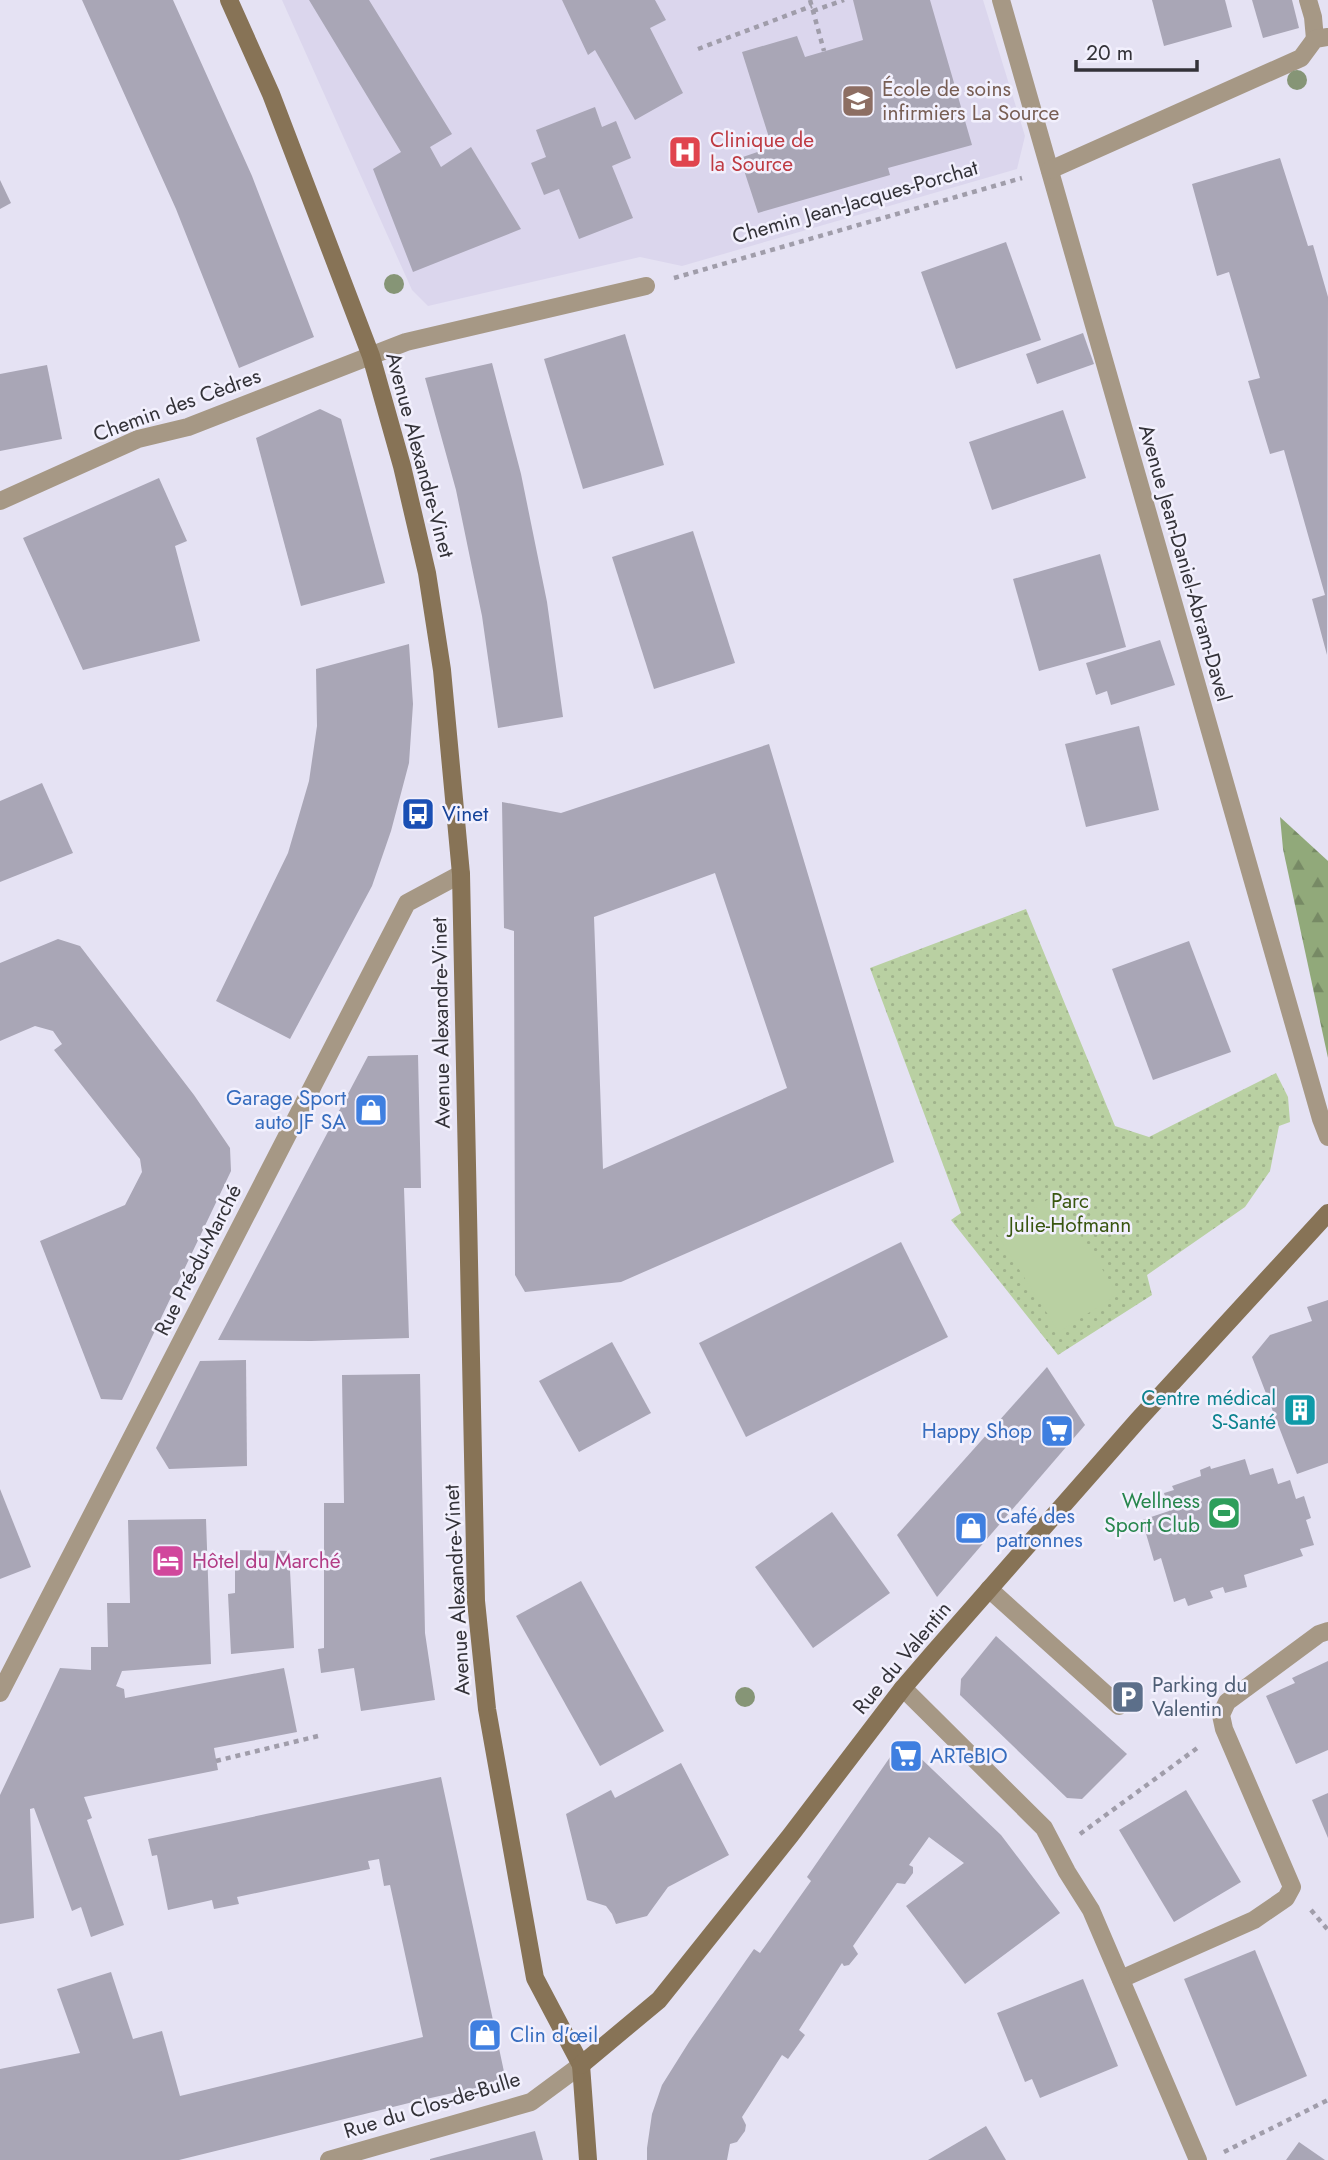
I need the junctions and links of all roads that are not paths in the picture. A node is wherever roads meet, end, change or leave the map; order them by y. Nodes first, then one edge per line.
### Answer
1 (229, 0) edge
2 (1000, 0) edge
3 (1308, 0) edge
4 (1322, 38) edge
5 (1049, 170) junction
6 (646, 286) road end
7 (371, 356) junction
8 (0, 501) edge
9 (461, 874) junction
10 (1328, 1137) edge
11 (1328, 1213) edge
12 (989, 1590) junction
13 (1328, 1631) edge
14 (903, 1688) junction
15 (0, 1693) edge
16 (1128, 1697) dead end
17 (1121, 1979) junction
18 (581, 2065) junction
19 (328, 2160) edge
20 (588, 2160) edge
21 (1198, 2160) edge

1 - 7 street, Avenue Alexandre-Vinet
2 - 5 street, Avenue Jean-Daniel-Abram-Davel
3 - 4 street
4 - 5 street
5 - 10 street, Avenue Jean-Daniel-Abram-Davel
6 - 7 street
7 - 8 street, Chemin des Cèdres
7 - 9 street, Avenue Alexandre-Vinet
9 - 15 street, Rue Pré-du-Marché
9 - 18 street, Avenue Alexandre-Vinet
11 - 12 street, Rue du Valentin
12 - 14 street, Rue du Valentin
12 - 16 street
13 - 17 street
14 - 17 street
14 - 18 street, Rue du Valentin
17 - 21 street
18 - 19 street, Rue du Clos-de-Bulle
18 - 20 street

